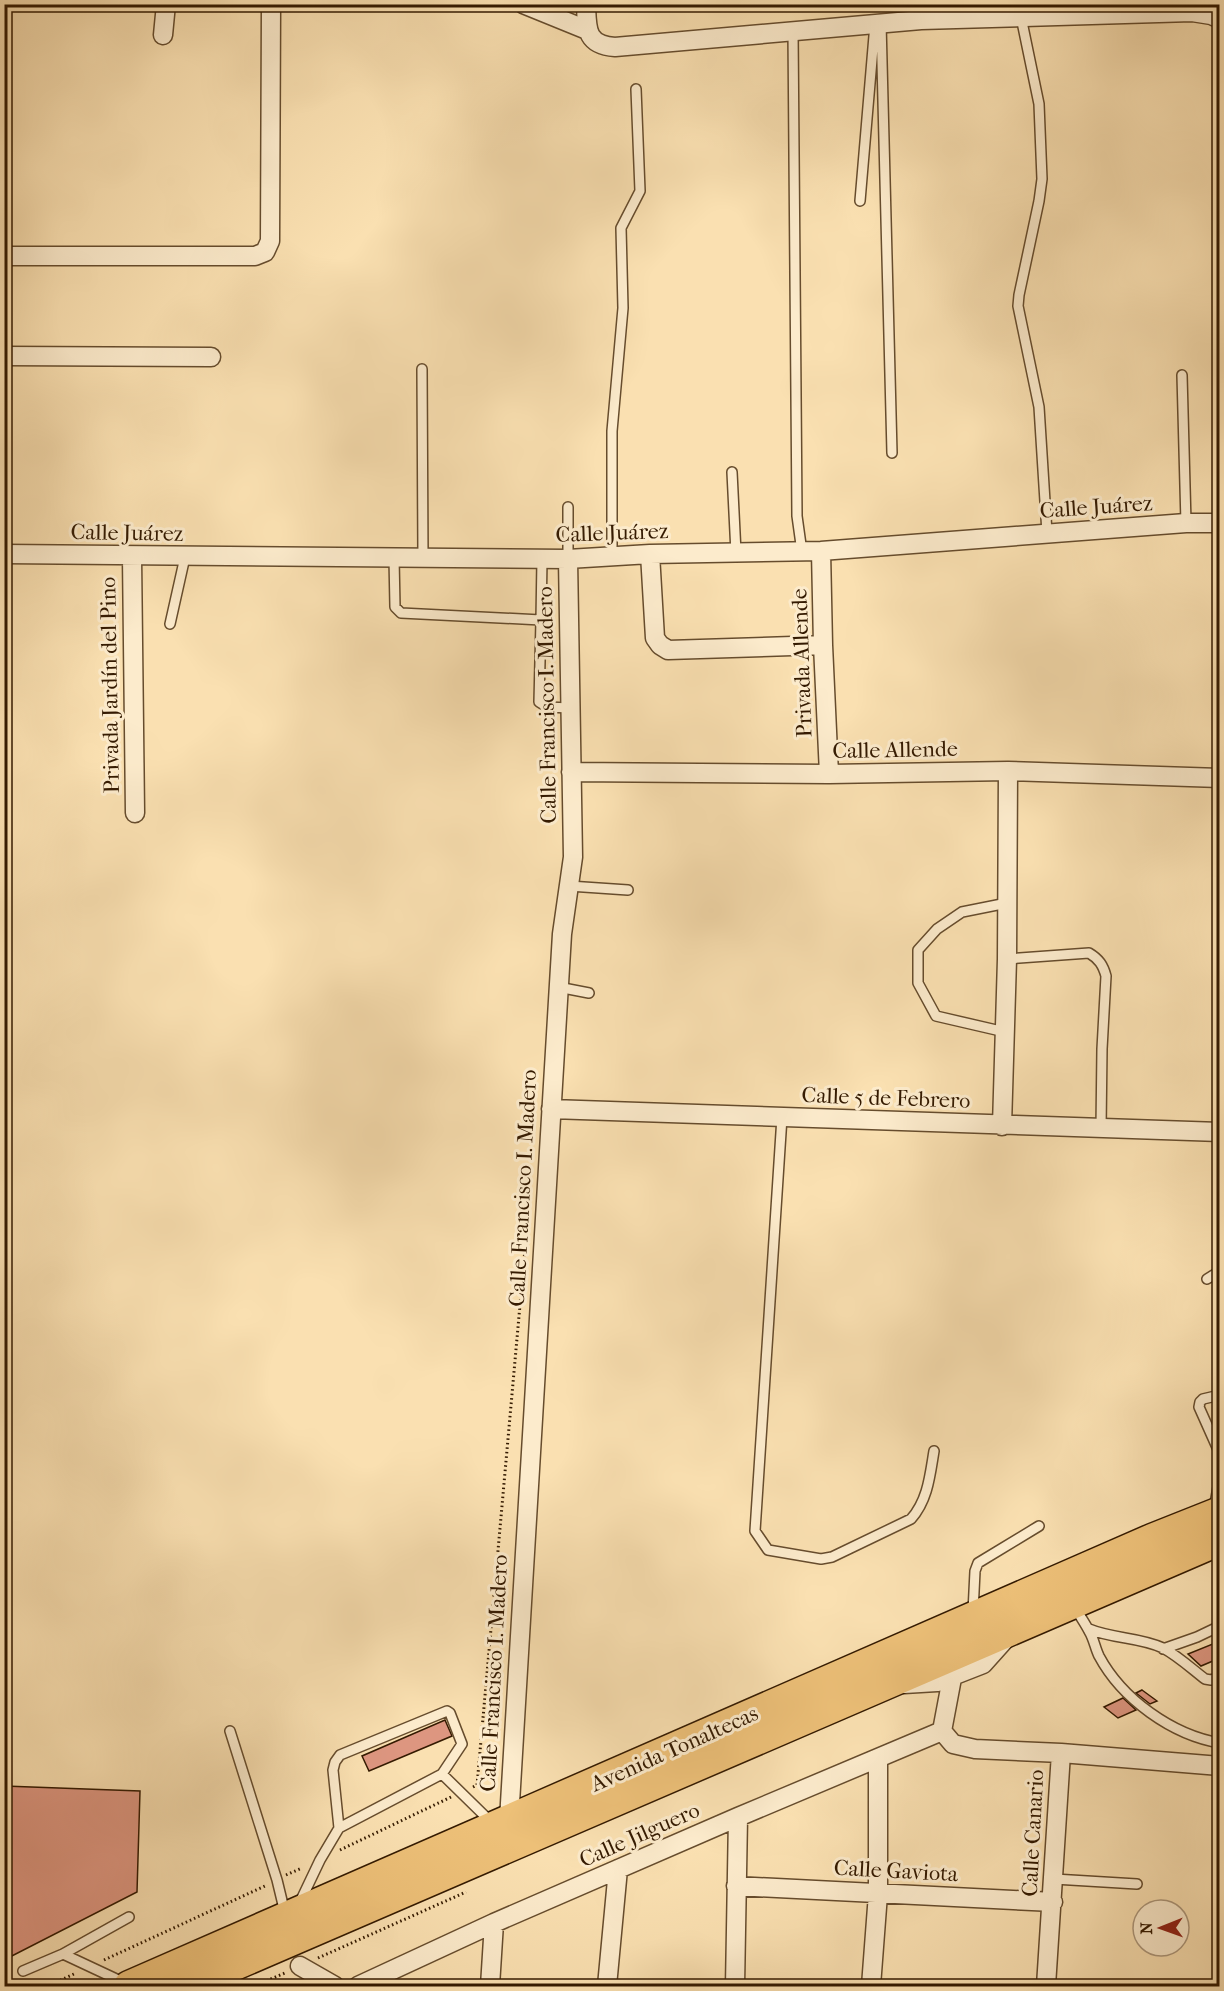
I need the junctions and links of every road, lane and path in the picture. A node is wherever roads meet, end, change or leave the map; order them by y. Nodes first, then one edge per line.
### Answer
1 (166, 4) edge
2 (271, 4) edge
3 (523, 4) edge
4 (586, 4) edge
5 (921, 12) edge
6 (1020, 17) junction
7 (1220, 19) edge
8 (878, 24) junction
9 (587, 30) junction
10 (793, 31) junction
11 (163, 35) dead end
12 (636, 89) dead end
13 (860, 201) dead end
14 (4, 256) edge
15 (4, 356) edge
16 (211, 357) dead end
17 (422, 369) dead end
18 (1182, 375) dead end
19 (892, 453) dead end
20 (732, 472) dead end
21 (568, 507) dead end
22 (1186, 523) junction
23 (1220, 523) edge
24 (1047, 533) junction
25 (821, 551) junction
26 (802, 552) junction
27 (736, 553) junction
28 (4, 554) edge
29 (650, 554) junction
30 (612, 556) junction
31 (132, 557) junction
32 (185, 557) junction
33 (394, 558) junction
34 (423, 558) junction
35 (542, 559) junction
36 (568, 559) junction
37 (541, 620) junction
38 (170, 624) dead end
39 (823, 645) junction
40 (570, 708) junction
41 (1008, 771) junction
42 (571, 772) junction
43 (829, 774) junction
44 (1220, 778) edge
45 (135, 813) dead end
46 (568, 885) junction
47 (628, 890) dead end
48 (1007, 903) junction
49 (1007, 959) junction
50 (558, 987) junction
51 (589, 993) dead end
52 (1005, 1032) junction
53 (551, 1110) junction
54 (782, 1117) junction
55 (1002, 1126) junction
56 (1101, 1128) junction
57 (1220, 1132) edge
58 (525, 1248) dead end
59 (1220, 1271) edge
60 (1207, 1279) dead end
61 (1220, 1395) edge
62 (934, 1452) dead end
63 (1220, 1454) edge
64 (1220, 1476) edge
65 (1217, 1522) edge
66 (1039, 1526) dead end
67 (1073, 1603) junction
68 (973, 1618) junction
69 (1220, 1626) edge
70 (1089, 1629) junction
71 (1012, 1631) junction
72 (1163, 1648) junction
73 (1220, 1677) edge
74 (951, 1678) junction
75 (887, 1685) junction
76 (230, 1731) dead end
77 (942, 1731) junction
78 (1220, 1743) edge
79 (1061, 1753) junction
80 (878, 1759) junction
81 (1220, 1766) edge
82 (442, 1774) junction
83 (461, 1792) junction
84 (738, 1816) junction
85 (501, 1823) junction
86 (339, 1828) junction
87 (320, 1860) junction
88 (618, 1869) junction
89 (1054, 1879) junction
90 (277, 1880) junction
91 (1137, 1884) dead end
92 (736, 1886) junction
93 (878, 1894) junction
94 (1053, 1902) junction
95 (290, 1916) junction
96 (129, 1917) dead end
97 (494, 1923) junction
98 (63, 1954) junction
99 (300, 1966) dead end
100 (90, 1967) junction
101 (23, 1971) dead end
102 (368, 1984) edge
103 (48, 1986) edge
104 (130, 1986) edge
105 (186, 1986) edge
106 (335, 1986) edge
107 (490, 1986) edge
108 (607, 1986) edge
109 (735, 1986) edge
110 (871, 1986) edge
111 (1046, 1986) edge

1 - 11 street
2 - 14 street
3 - 9 street
4 - 9 street
5 - 6 street
5 - 8 street
6 - 7 street
6 - 24 lane
8 - 10 street
8 - 13 lane
8 - 19 lane
9 - 10 street
10 - 26 lane
12 - 30 lane
15 - 16 street
17 - 34 lane
18 - 22 lane
20 - 27 lane
21 - 36 lane
22 - 23 street, Calle Juárez
22 - 24 street, Calle Juárez
24 - 25 street, Calle Juárez
25 - 26 street, Calle Juárez
25 - 39 street, Privada Allende
26 - 27 street, Calle Juárez
27 - 29 street, Calle Juárez
28 - 31 street, Calle Juárez
29 - 30 street, Calle Juárez
29 - 39 street
30 - 36 street, Calle Juárez
31 - 32 street, Calle Juárez
31 - 45 street, Privada Jardín del Pino
32 - 33 street, Calle Juárez
32 - 38 lane
33 - 34 street, Calle Juárez
33 - 37 lane
34 - 35 street, Calle Juárez
35 - 36 street, Calle Juárez
35 - 37 lane
36 - 40 street, Calle Francisco I. Madero
37 - 40 lane
39 - 43 street, Privada Allende
40 - 42 street, Calle Francisco I. Madero
41 - 43 street, Calle Allende
41 - 44 street, Calle Allende
41 - 48 street
42 - 43 street, Calle Allende
42 - 46 street, Calle Francisco I. Madero
46 - 47 lane
46 - 50 street, Calle Francisco I. Madero
48 - 49 street
48 - 52 lane
49 - 52 street
49 - 56 lane
50 - 51 lane
50 - 53 street, Calle Francisco I. Madero
52 - 55 street
53 - 54 street, Calle 5 de Febrero
53 - 85 street, Calle Francisco I. Madero
54 - 55 street, Calle 5 de Febrero
54 - 62 lane
55 - 56 street, Calle 5 de Febrero
56 - 57 street, Calle 5 de Febrero
58 - 83 path
59 - 60 lane
61 - 63 lane
64 - 65 lane
65 - 67 main road, Avenida Tonaltecas
65 - 68 main road, Avenida Tonaltecas
66 - 68 lane
67 - 70 lane
67 - 71 main road, Avenida Tonaltecas
68 - 85 main road, Avenida Tonaltecas
69 - 72 lane
70 - 72 lane
70 - 78 lane
71 - 74 street
71 - 75 main road, Avenida Tonaltecas
72 - 73 lane
74 - 75 street
74 - 77 street
75 - 105 main road, Avenida Tonaltecas
76 - 90 lane
77 - 79 street, Calle Canario
77 - 80 street, Calle Jilguero
79 - 81 street
79 - 89 street, Calle Canario
80 - 84 street, Calle Jilguero
80 - 93 street
82 - 83 lane
82 - 86 lane
82 - 86 lane
83 - 85 lane
83 - 87 path
84 - 88 street, Calle Jilguero
84 - 92 street
85 - 95 main road, Avenida Tonaltecas
86 - 87 lane
87 - 90 path
87 - 95 lane
88 - 97 street, Calle Jilguero
88 - 108 street
89 - 91 lane
89 - 94 street, Calle Canario
90 - 95 lane
90 - 100 path
92 - 93 street, Calle Gaviota
92 - 109 street
93 - 94 street, Calle Gaviota
93 - 110 street
94 - 111 street, Calle Canario
95 - 104 main road, Avenida Tonaltecas
96 - 98 lane
97 - 102 street, Calle Jilguero
97 - 107 street
98 - 100 lane
98 - 101 lane
99 - 106 street
100 - 103 path
100 - 104 lane

